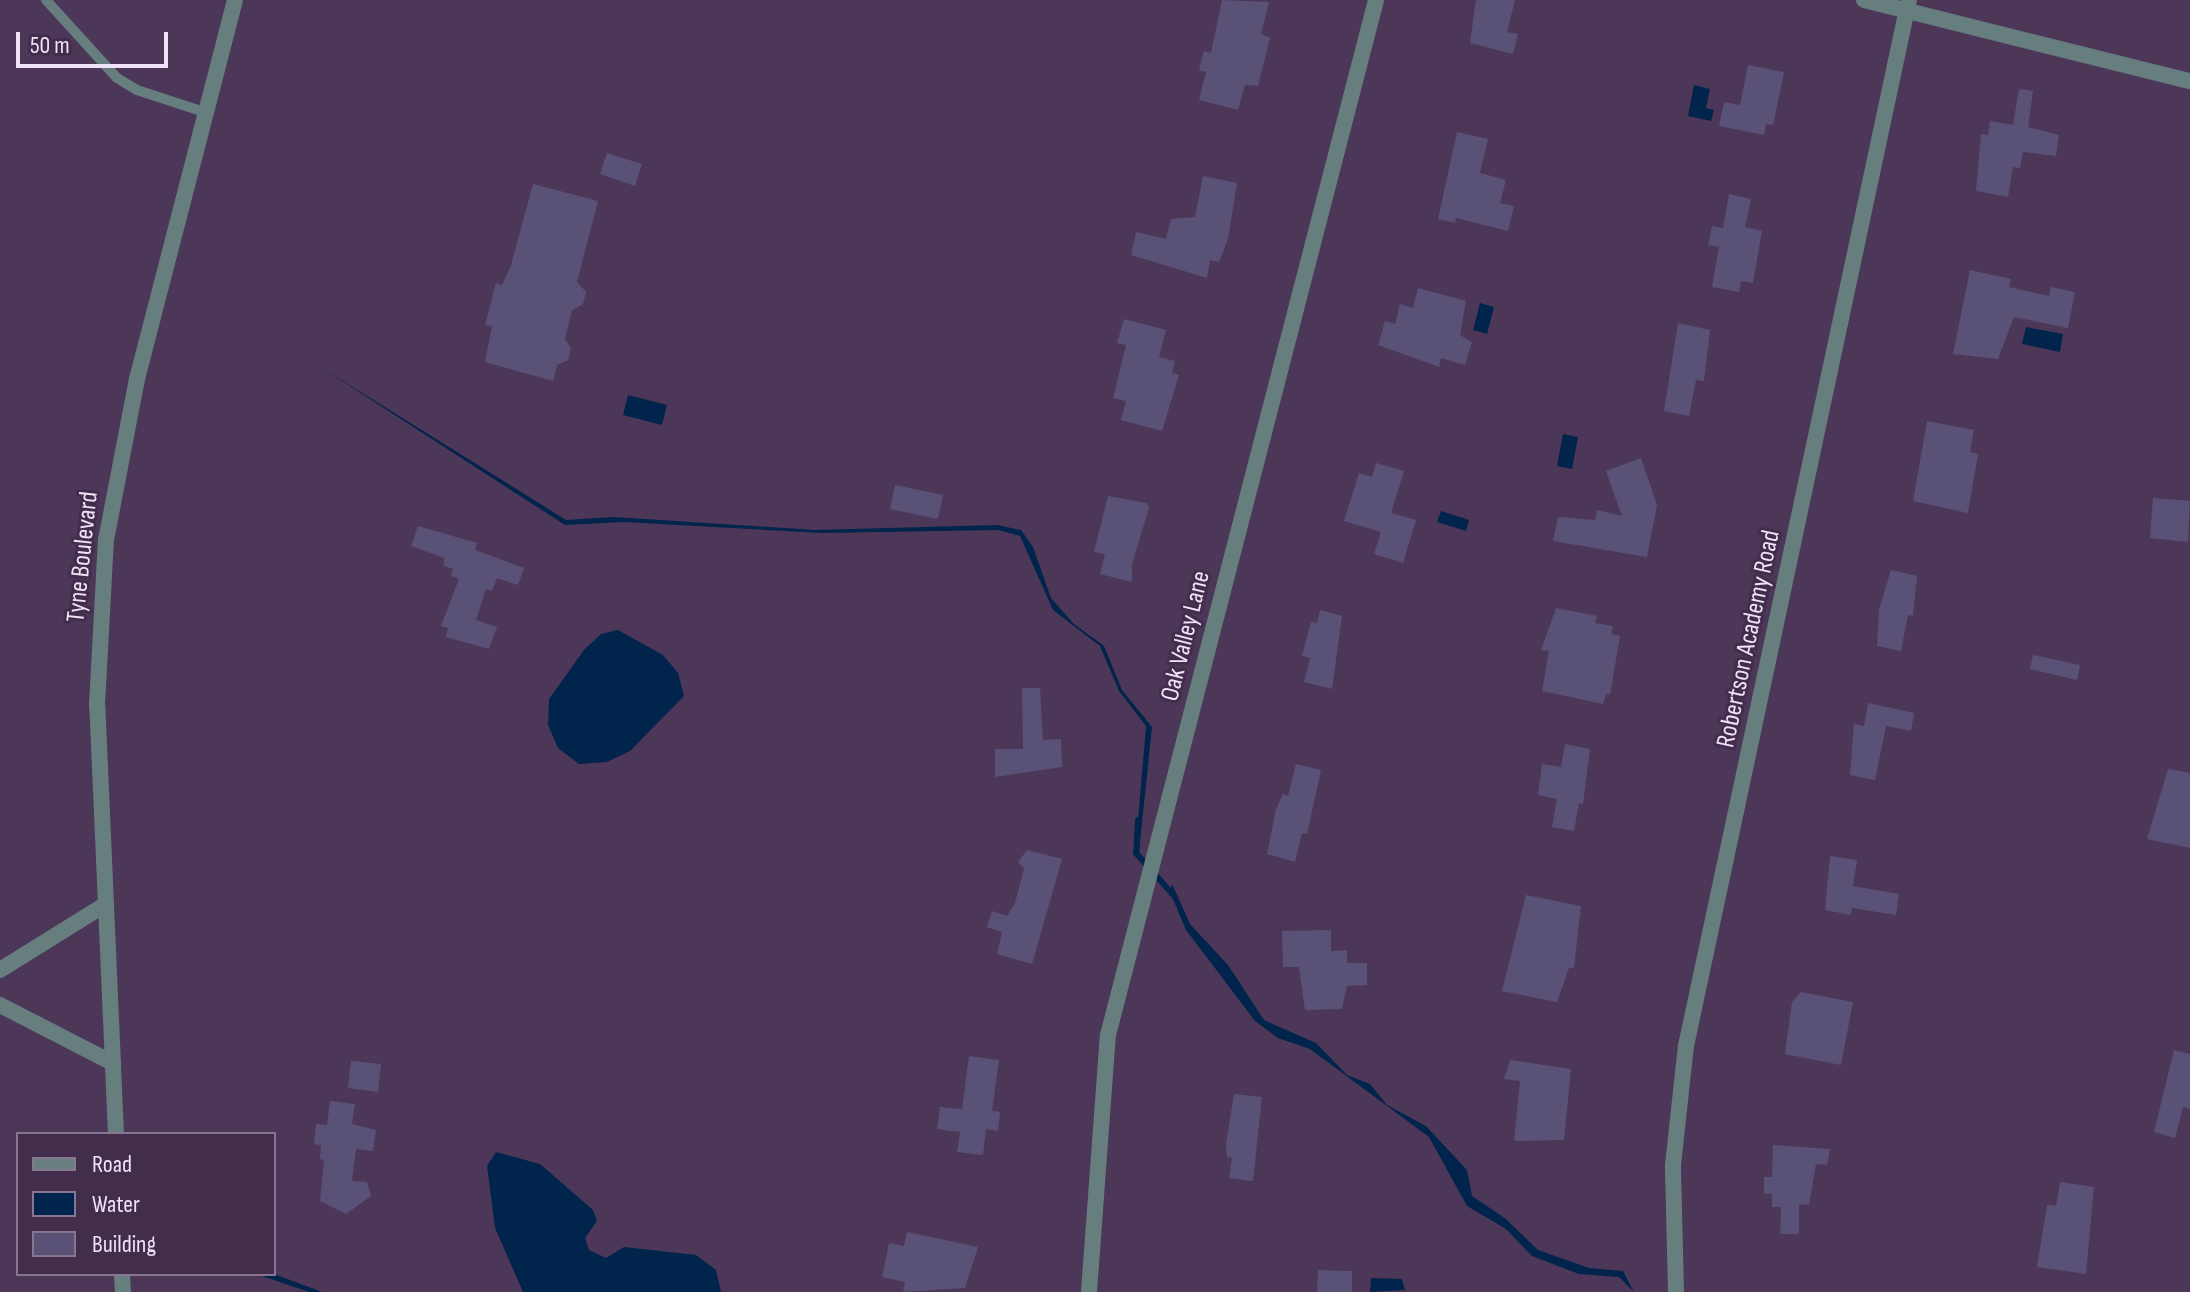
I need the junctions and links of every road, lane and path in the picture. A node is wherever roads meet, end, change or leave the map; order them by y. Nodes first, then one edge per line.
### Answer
1 (46, 0) edge
2 (235, 0) edge
3 (1376, 0) edge
4 (1864, 0) edge
5 (1907, 6) edge
6 (2190, 81) edge
7 (207, 113) junction
8 (106, 904) junction
9 (0, 970) edge
10 (0, 1005) edge
11 (113, 1063) junction
12 (116, 1132) edge
13 (1089, 1292) edge
14 (1676, 1292) edge

1 - 7 lane
2 - 7 street, Tyne Boulevard
3 - 13 street, Oak Valley Lane
4 - 5 street
5 - 6 street
5 - 14 street, Robertson Academy Road
7 - 8 street, Tyne Boulevard
8 - 9 street
8 - 11 street, Tyne Boulevard
10 - 11 street
11 - 12 street, Tyne Boulevard

